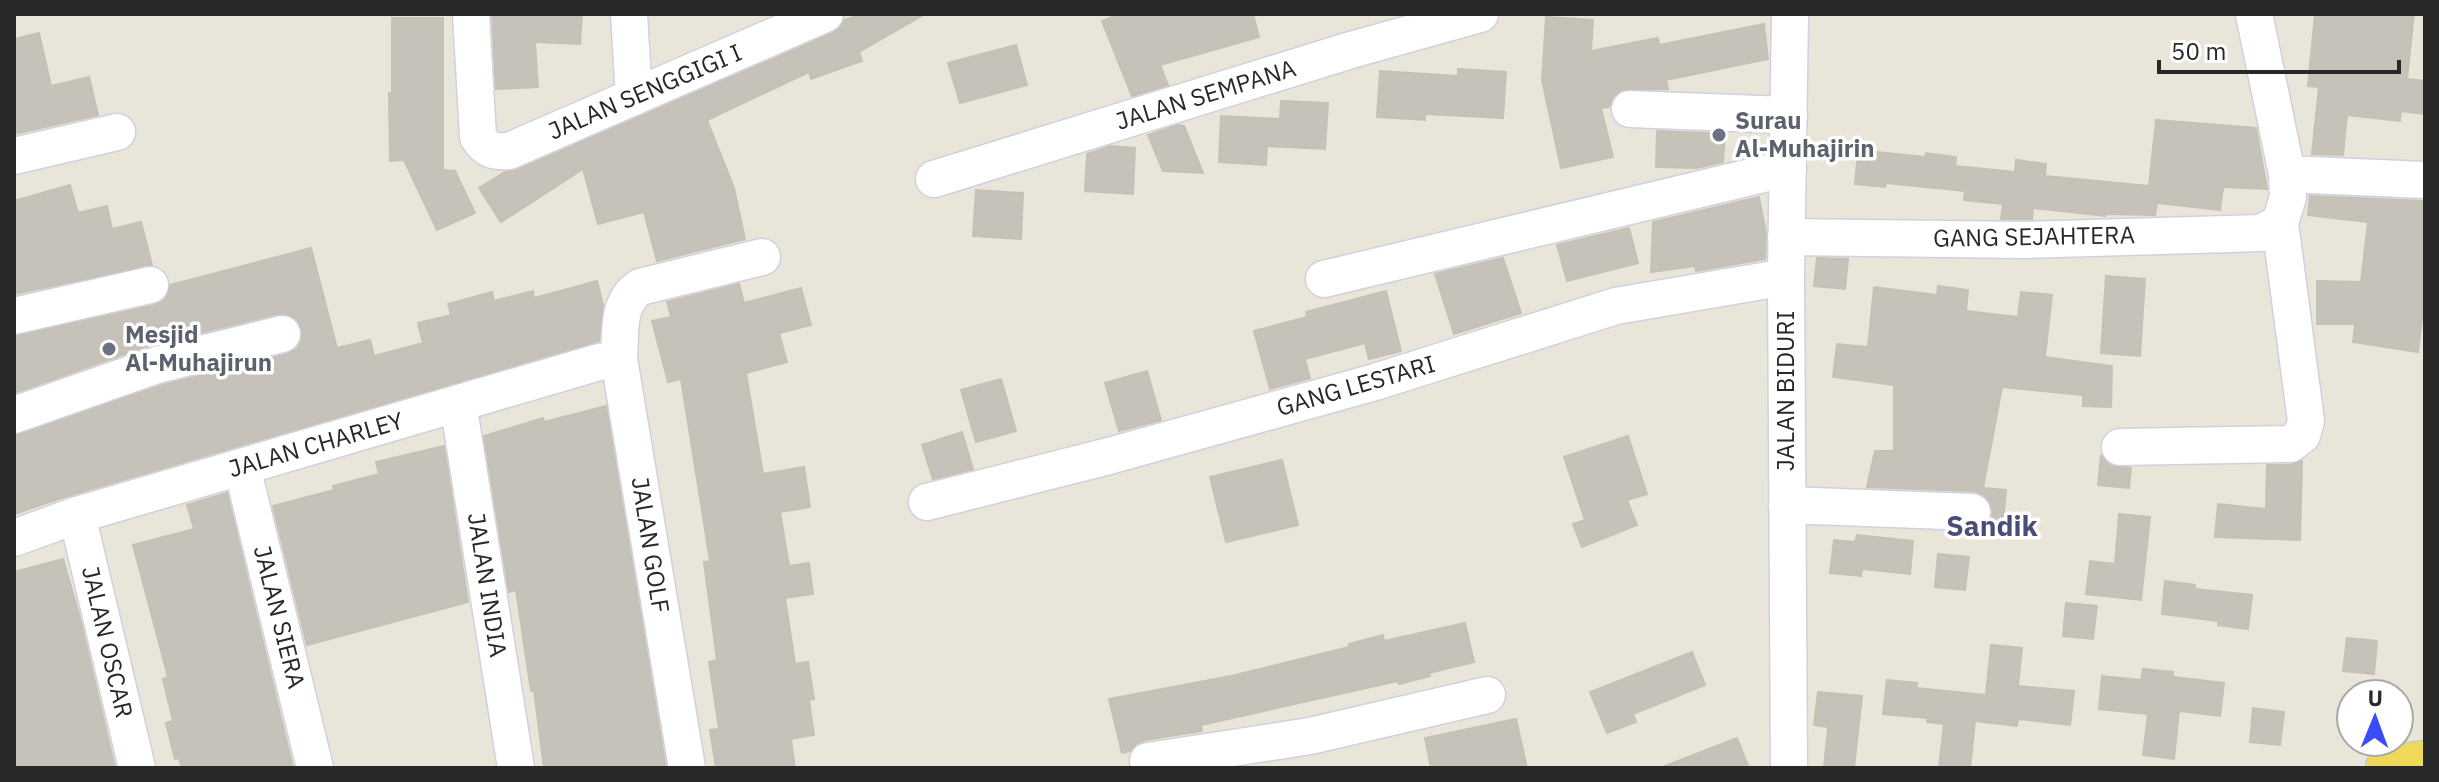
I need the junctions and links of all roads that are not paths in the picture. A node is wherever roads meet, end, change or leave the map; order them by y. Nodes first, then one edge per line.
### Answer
1 (471, 14) edge
2 (629, 14) edge
3 (825, 14) edge
4 (1480, 14) edge
5 (1790, 14) edge
6 (2254, 14) edge
7 (778, 24) edge
8 (634, 97) junction
9 (1630, 109) dead end
10 (1789, 115) junction
11 (117, 132) dead end
12 (14, 156) edge
13 (1788, 168) junction
14 (2287, 174) junction
15 (934, 179) dead end
16 (2425, 180) edge
17 (2280, 223) junction
18 (1786, 237) junction
19 (762, 257) dead end
20 (1786, 277) junction
21 (1324, 279) dead end
22 (150, 285) dead end
23 (14, 316) edge
24 (282, 334) dead end
25 (619, 359) junction
26 (458, 403) junction
27 (14, 415) edge
28 (2120, 447) dead end
29 (242, 467) junction
30 (927, 502) dead end
31 (1787, 505) junction
32 (1972, 512) dead end
33 (77, 515) junction
34 (14, 538) edge
35 (1487, 695) dead end
36 (1314, 752) edge
37 (1148, 761) dead end
38 (2425, 763) edge
39 (137, 768) edge
40 (315, 768) edge
41 (516, 768) edge
42 (687, 768) edge
43 (1789, 768) edge
44 (2388, 768) edge

1 - 8 street, JALAN SENGGIGI I
2 - 8 street
3 - 7 street, JALAN SENGGIGI I
4 - 15 street, JALAN SEMPANA
5 - 10 street, JALAN BIDURI
6 - 14 street
7 - 8 street, JALAN SENGGIGI I
9 - 10 street
10 - 13 street, JALAN BIDURI
11 - 12 street
13 - 18 street, JALAN BIDURI
13 - 21 street
14 - 16 street
14 - 17 street
17 - 18 street, GANG SEJAHTERA
17 - 28 street
18 - 20 street, JALAN BIDURI
19 - 25 street, JALAN GOLF
20 - 30 street, GANG LESTARI
20 - 31 street, JALAN BIDURI
22 - 23 street
24 - 27 street
25 - 26 street, JALAN CHARLEY
25 - 42 street, JALAN GOLF
26 - 29 street, JALAN CHARLEY
26 - 41 street, JALAN INDIA
29 - 33 street, JALAN CHARLEY
29 - 40 street, JALAN SIERA
31 - 32 street
31 - 43 street, JALAN BIDURI
33 - 34 street, JALAN CHARLEY
33 - 39 street, JALAN OSCAR
35 - 36 street
36 - 37 street
38 - 44 main road

